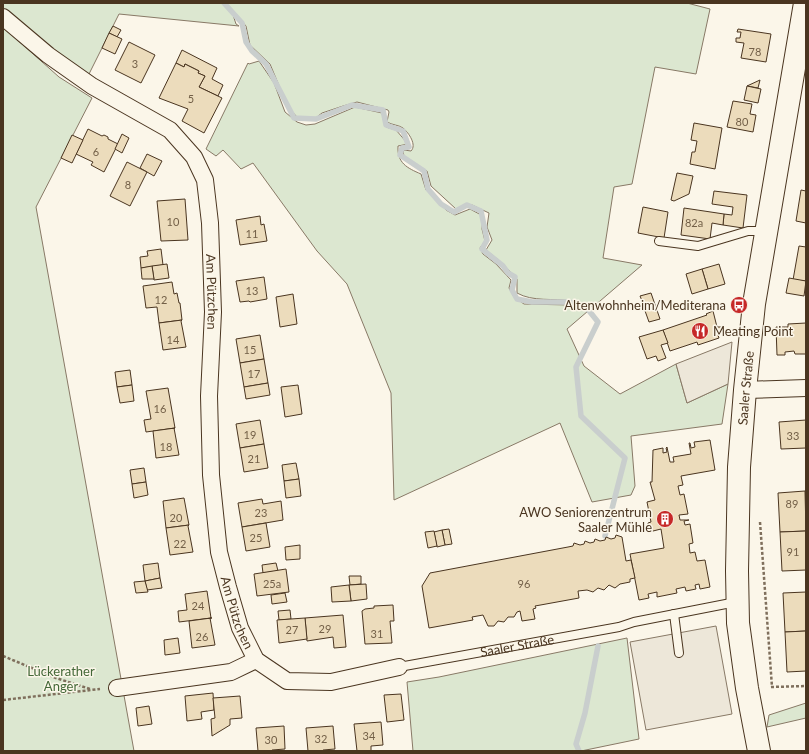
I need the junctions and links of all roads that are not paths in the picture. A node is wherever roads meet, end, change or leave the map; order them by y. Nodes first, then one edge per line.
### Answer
1 (805, 3) edge
2 (3, 17) edge
3 (766, 232) junction
4 (659, 241) dead end
5 (806, 388) edge
6 (745, 390) junction
7 (737, 601) junction
8 (674, 614) junction
9 (679, 653) dead end
10 (256, 660) junction
11 (399, 667) joint
12 (116, 688) road end
13 (759, 751) edge

1 - 3 street, Saaler Straße
2 - 10 street, Am Pützchen
3 - 4 lane
3 - 6 street, Saaler Straße
5 - 6 street
6 - 7 street, Saaler Straße
7 - 8 lane, Saaler Straße
7 - 13 street, Saaler Straße
8 - 9 lane
8 - 11 lane, Saaler Straße
10 - 11 street, Am Pützchen
10 - 12 street, Am Pützchen

